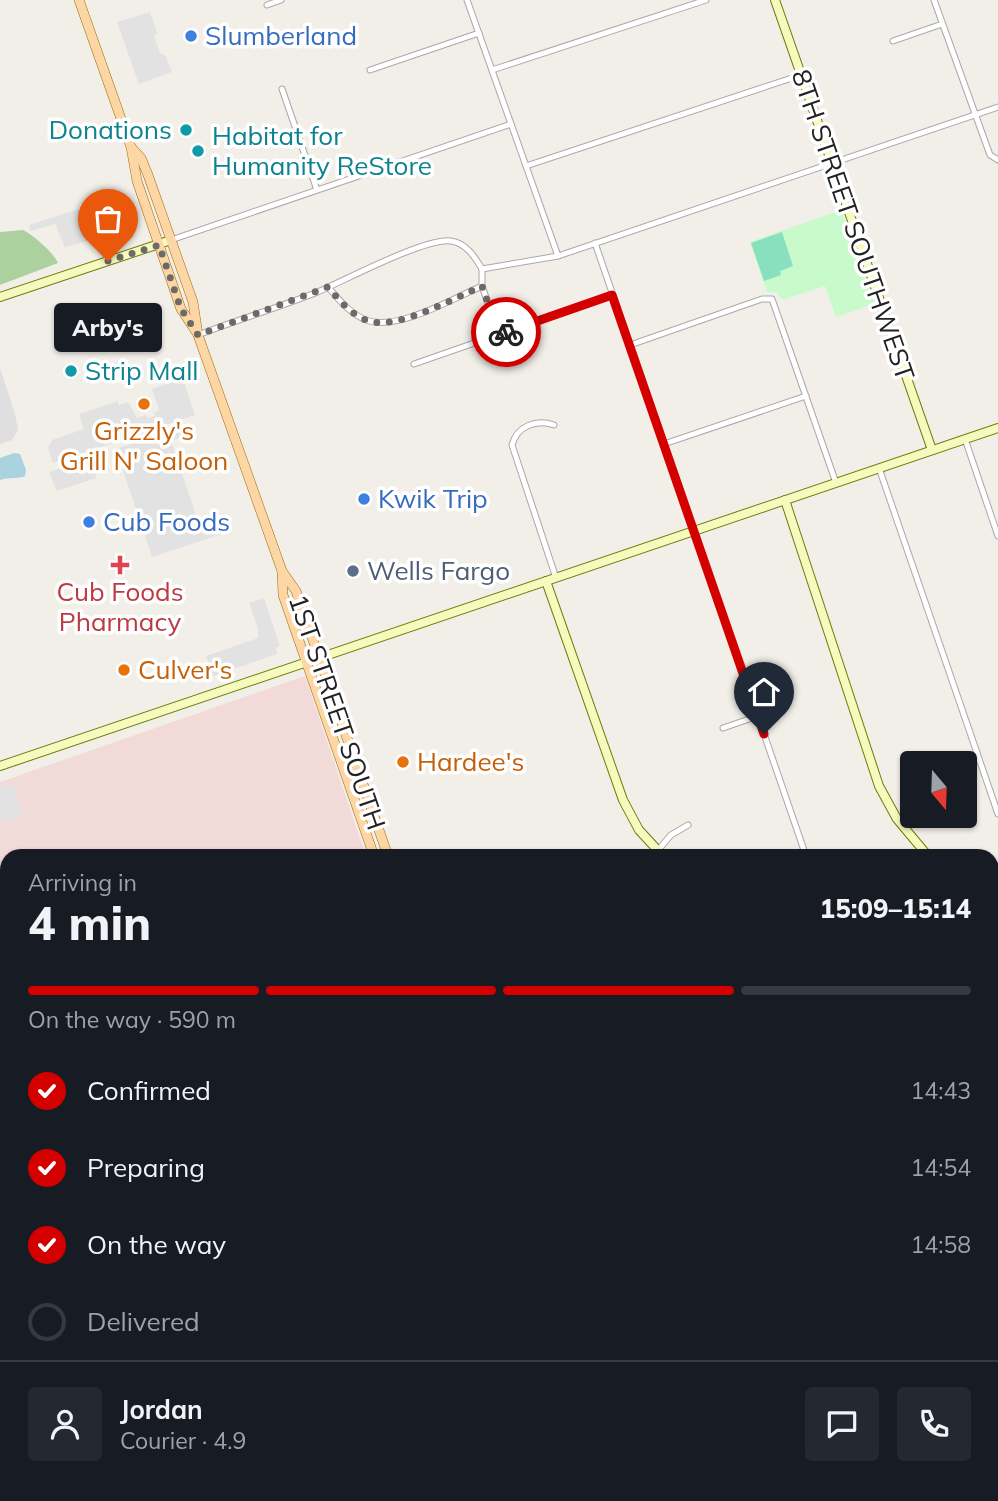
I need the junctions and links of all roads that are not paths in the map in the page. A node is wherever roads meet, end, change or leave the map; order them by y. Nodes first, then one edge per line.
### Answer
1 (79, 0) edge
2 (281, 0) edge
3 (467, 0) edge
4 (706, 0) edge
5 (775, 0) edge
6 (934, 0) edge
7 (267, 5) dead end
8 (942, 24) junction
9 (479, 33) junction
10 (893, 41) dead end
11 (370, 70) dead end
12 (492, 70) junction
13 (801, 75) junction
14 (282, 89) dead end
15 (998, 107) edge
16 (975, 114) junction
17 (511, 124) junction
18 (131, 148) junction
19 (998, 160) edge
20 (831, 163) junction
21 (526, 166) junction
22 (317, 190) junction
23 (171, 240) junction
24 (595, 243) junction
25 (159, 245) junction
26 (558, 256) junction
27 (482, 269) junction
28 (482, 286) junction
29 (328, 287) junction
30 (612, 295) junction
31 (0, 297) edge
32 (198, 335) junction
33 (499, 335) junction
34 (630, 345) junction
35 (414, 364) dead end
36 (806, 396) junction
37 (554, 425) dead end
38 (998, 428) edge
39 (965, 439) junction
40 (664, 444) junction
41 (932, 450) junction
42 (879, 468) junction
43 (836, 483) junction
44 (785, 500) junction
45 (694, 531) junction
46 (998, 536) edge
47 (282, 571) junction
48 (556, 578) junction
49 (546, 581) junction
50 (319, 659) junction
51 (307, 663) junction
52 (758, 716) junction
53 (723, 728) dead end
54 (0, 766) edge
55 (998, 814) edge
56 (688, 825) dead end
57 (372, 849) edge
58 (386, 849) edge
59 (654, 849) edge
60 (661, 849) edge
61 (804, 849) edge
62 (922, 849) edge

1 - 18 main road, 1ST STREET SOUTH
2 - 7 street
3 - 9 street
4 - 12 street
5 - 13 street, 8TH STREET SOUTHWEST
6 - 8 street
8 - 10 street
8 - 16 street
9 - 11 street
9 - 12 street
12 - 17 street
13 - 20 street, 8TH STREET SOUTHWEST
13 - 21 street
14 - 22 street
15 - 16 street
16 - 19 street
16 - 20 street
17 - 21 street
17 - 22 street
18 - 23 main road, 1ST STREET SOUTH
18 - 25 main road, 1ST STREET SOUTH
20 - 24 street
20 - 41 street, 8TH STREET SOUTHWEST
21 - 26 street
22 - 23 street
23 - 25 street
23 - 32 main road, 1ST STREET SOUTH
24 - 26 street
24 - 30 street
25 - 31 street
25 - 32 main road, 1ST STREET SOUTH
26 - 27 street
27 - 28 street
27 - 29 street
28 - 29 street
28 - 33 street
29 - 32 street
30 - 33 street
30 - 34 street
32 - 47 main road, 1ST STREET SOUTH
33 - 35 street
34 - 36 street
34 - 40 street
36 - 40 street
36 - 43 street
37 - 48 street
38 - 39 street
39 - 41 street
39 - 46 street
40 - 45 street
41 - 42 street
42 - 43 street
42 - 55 street
43 - 44 street
44 - 45 street
44 - 62 street
45 - 48 street
45 - 52 street
47 - 50 main road, 1ST STREET SOUTH
47 - 51 main road, 1ST STREET SOUTH
48 - 49 street
49 - 50 street
49 - 59 street
50 - 51 street
50 - 58 main road, 1ST STREET SOUTH
51 - 54 street
51 - 57 main road, 1ST STREET SOUTH
52 - 53 street
52 - 61 street
56 - 60 street

